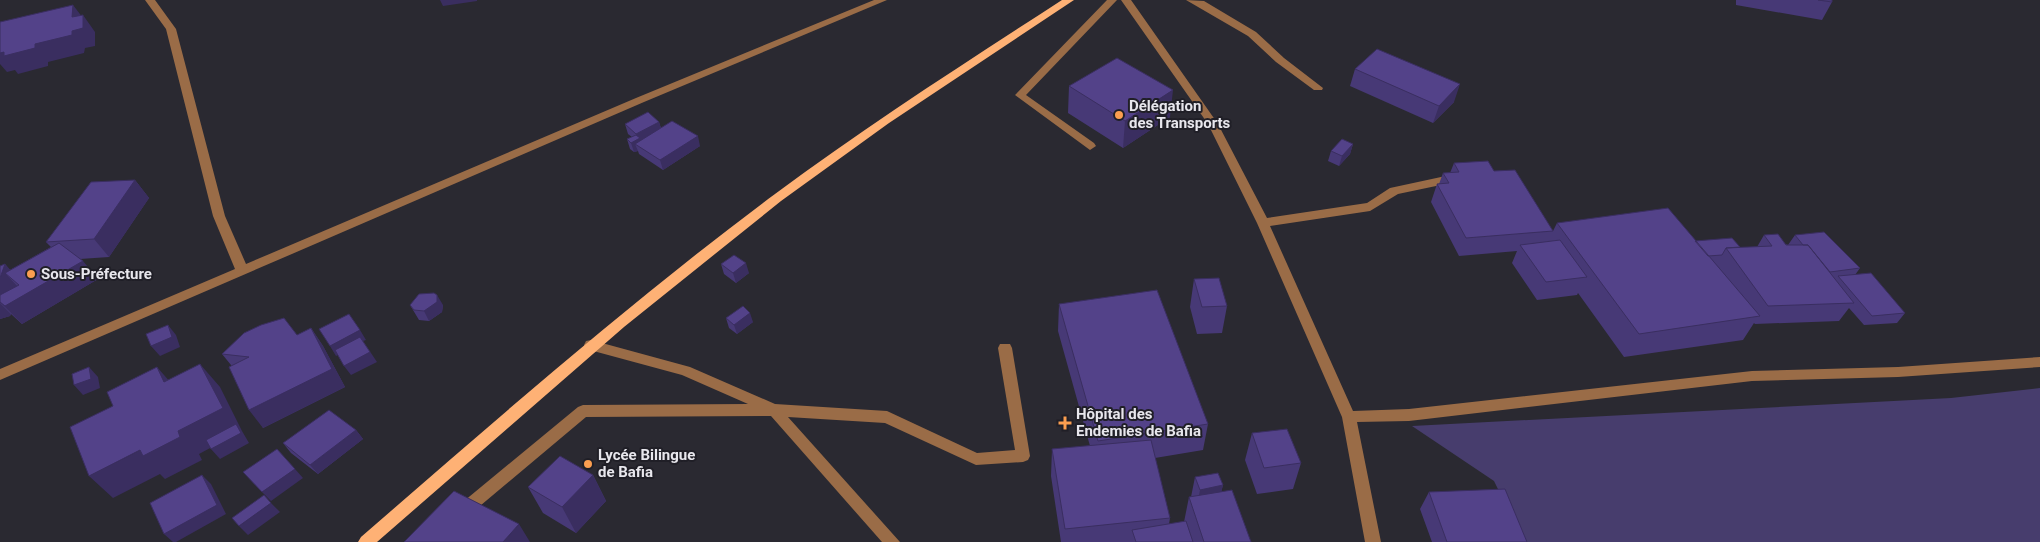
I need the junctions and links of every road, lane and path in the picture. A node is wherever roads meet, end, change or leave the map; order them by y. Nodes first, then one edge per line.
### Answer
1 (150, 0) edge
2 (882, 0) edge
3 (1069, 0) edge
4 (1112, 0) edge
5 (1126, 0) edge
6 (1191, 0) edge
7 (1318, 88) dead end
8 (1090, 146) dead end
9 (1466, 176) edge
10 (1263, 223) junction
11 (242, 270) junction
12 (591, 345) junction
13 (1005, 348) dead end
14 (2040, 362) edge
15 (0, 375) edge
16 (774, 410) junction
17 (1349, 417) junction
18 (453, 519) edge
19 (366, 542) edge
20 (892, 542) edge
21 (1373, 542) edge

1 - 11 street
2 - 11 street
3 - 12 main road
4 - 8 street
5 - 10 street
6 - 7 street
9 - 10 street
10 - 17 street
11 - 15 street
12 - 16 street
12 - 19 main road
13 - 16 street
14 - 17 street
16 - 18 street
16 - 20 street
17 - 21 street

